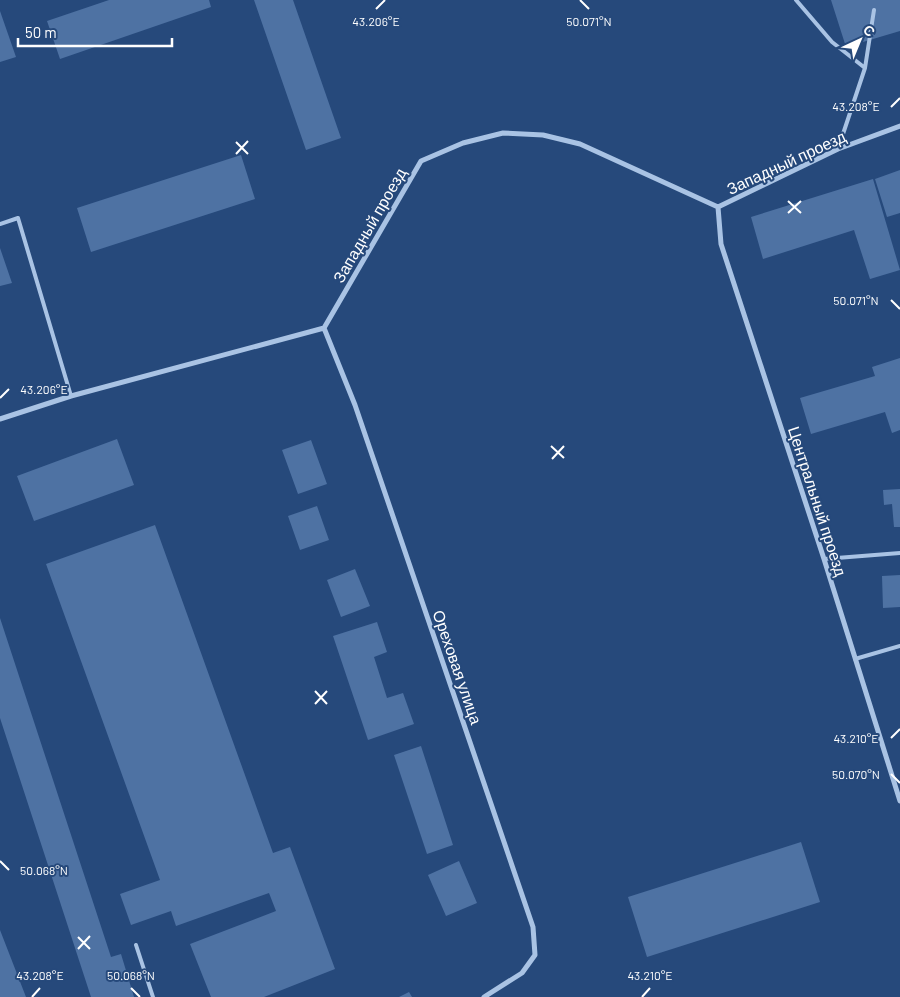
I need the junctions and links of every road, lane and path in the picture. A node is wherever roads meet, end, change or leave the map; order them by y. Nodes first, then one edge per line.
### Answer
1 (796, 0) edge
2 (874, 10) dead end
3 (866, 68) junction
4 (900, 126) edge
5 (838, 149) junction
6 (718, 208) junction
7 (0, 224) edge
8 (324, 328) junction
9 (71, 396) junction
10 (0, 418) edge
11 (900, 553) edge
12 (824, 559) junction
13 (900, 646) edge
14 (855, 659) junction
15 (900, 801) edge
16 (136, 945) dead end
17 (153, 997) edge
18 (484, 997) edge

1 - 3 lane
2 - 3 lane
3 - 5 lane
4 - 5 street, Западный проезд
5 - 6 street, Западный проезд
6 - 8 street, Западный проезд
6 - 12 street, Центральный проезд
7 - 9 lane
8 - 9 street
8 - 18 street, Ореховая улица
9 - 10 street
11 - 12 lane
12 - 14 street, Центральный проезд
13 - 14 lane
14 - 15 street, Центральный проезд
16 - 17 lane

